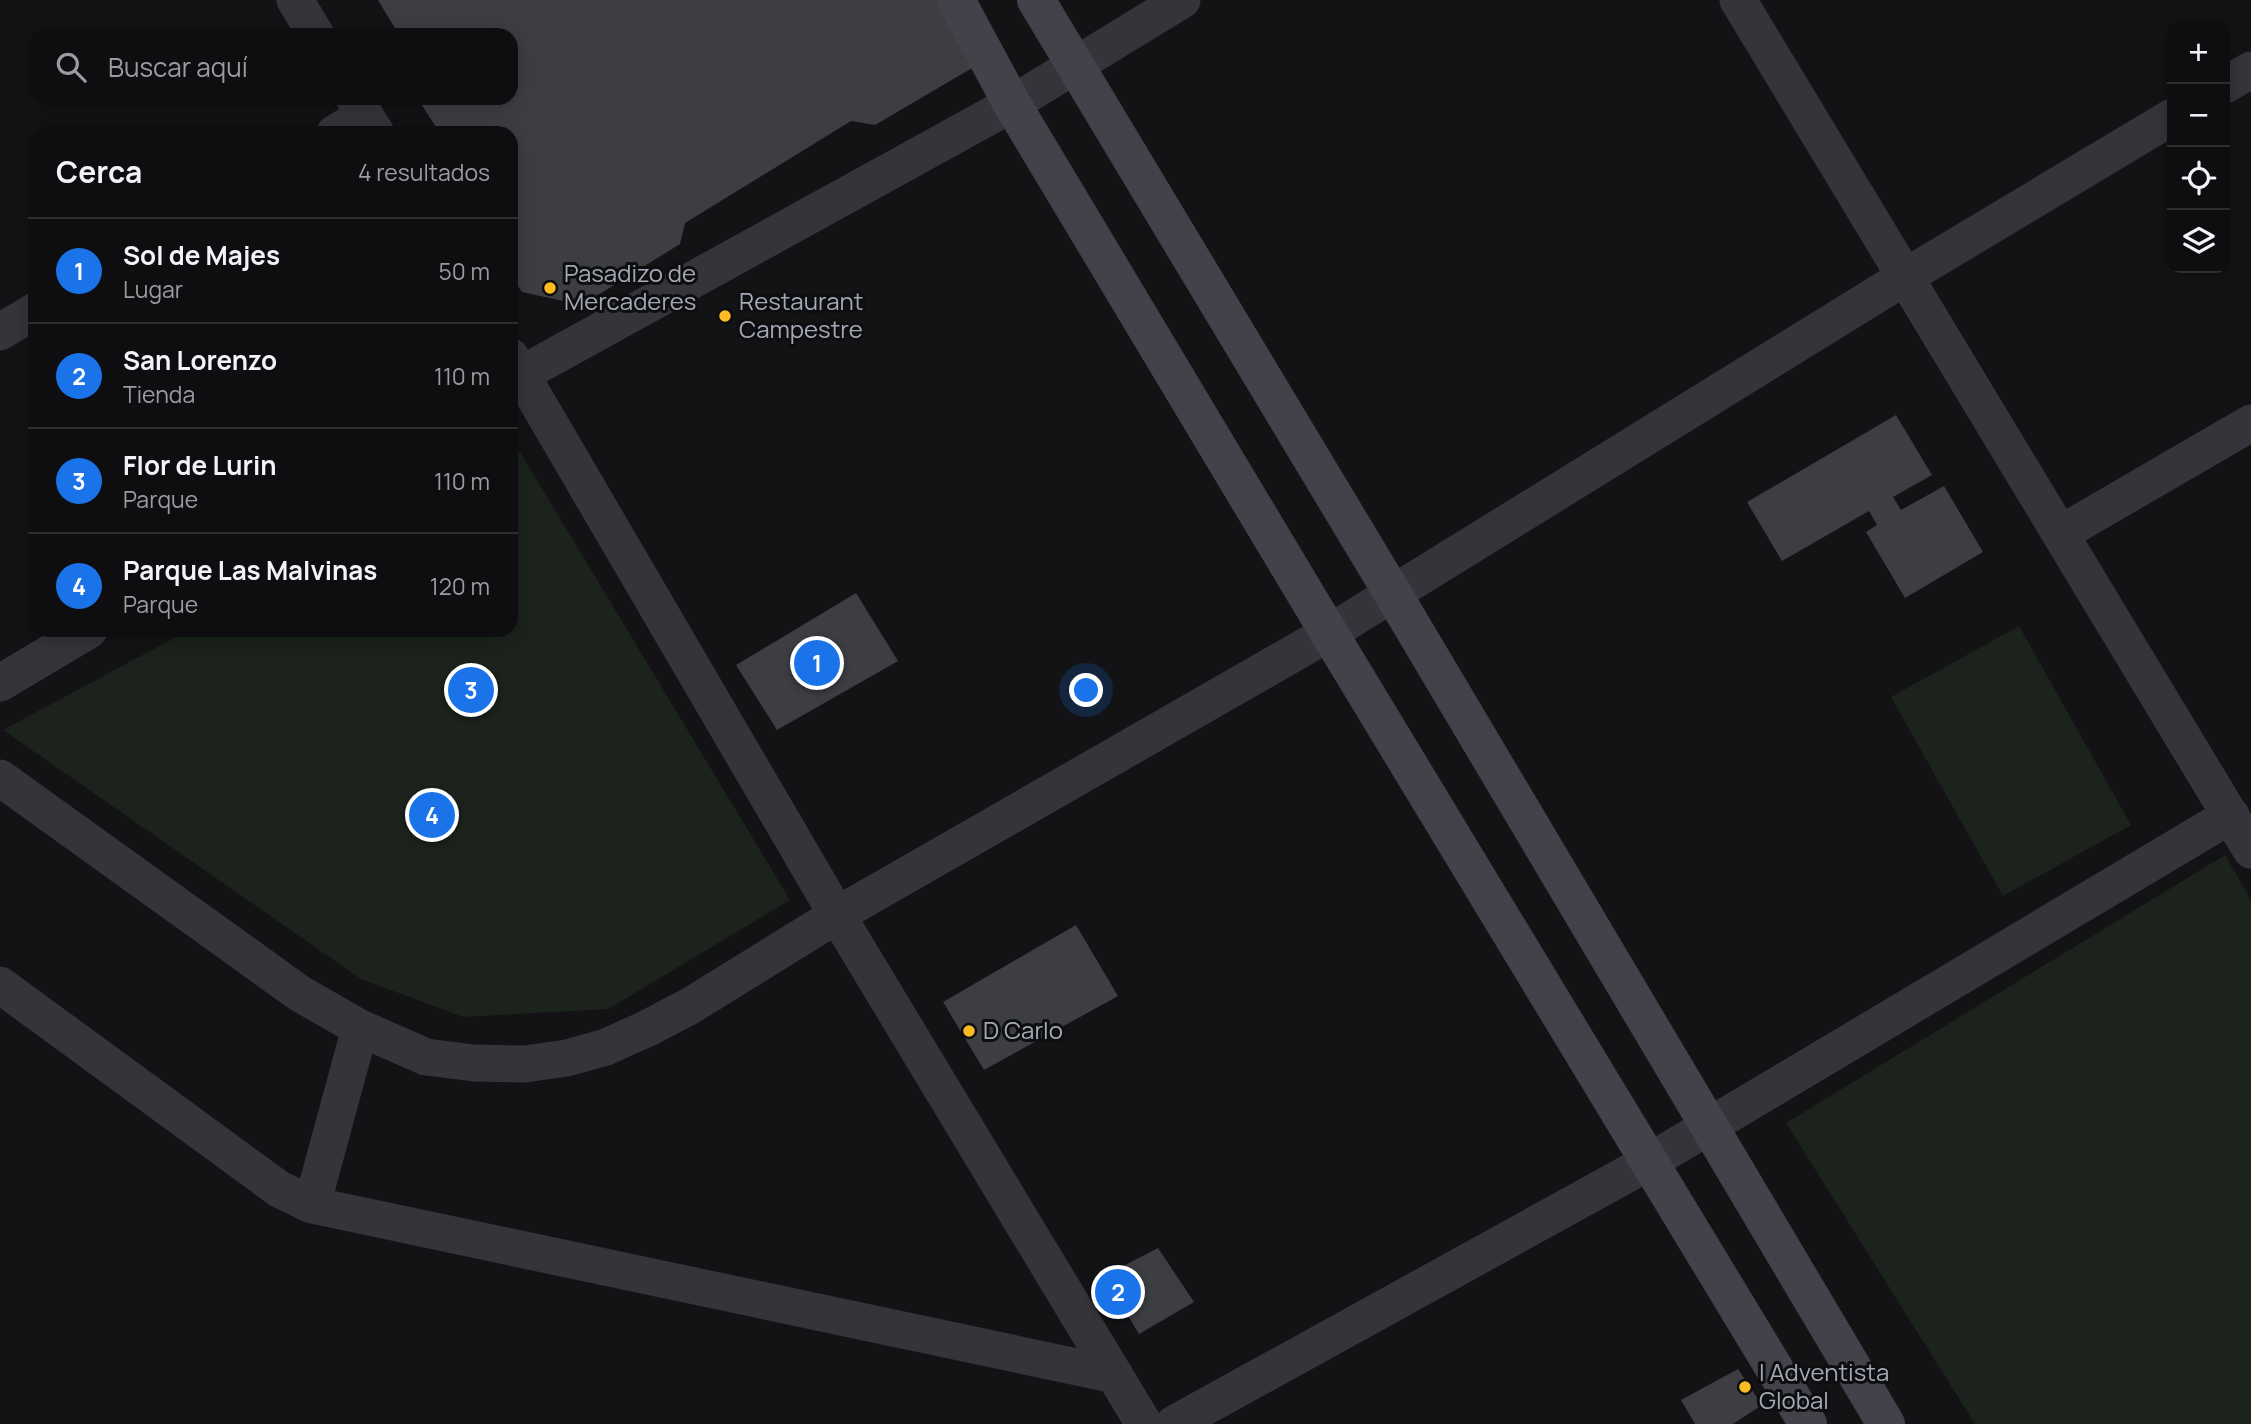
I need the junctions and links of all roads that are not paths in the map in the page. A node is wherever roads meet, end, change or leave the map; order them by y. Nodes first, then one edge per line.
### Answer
1 (295, 0) edge
2 (956, 0) edge
3 (1036, 0) edge
4 (1182, 0) edge
5 (1751, 4) edge
6 (312, 28) edge
7 (1076, 64) junction
8 (2251, 70) edge
9 (2227, 84) edge
10 (1013, 104) junction
11 (2167, 120) edge
12 (1905, 276) junction
13 (28, 315) edge
14 (0, 332) edge
15 (518, 368) edge
16 (518, 377) edge
17 (2251, 423) edge
18 (2060, 534) junction
19 (1393, 594) junction
20 (1329, 633) junction
21 (77, 637) edge
22 (0, 683) edge
23 (0, 778) edge
24 (2231, 815) junction
25 (2251, 850) edge
26 (837, 915) junction
27 (0, 985) edge
28 (360, 1028) junction
29 (1709, 1127) junction
30 (1649, 1163) junction
31 (312, 1205) junction
32 (1115, 1375) junction
33 (1144, 1424) edge
34 (1174, 1424) edge
35 (1808, 1424) edge
36 (1886, 1424) edge

1 - 6 street
2 - 10 street
3 - 7 street
4 - 7 street
5 - 12 street
7 - 10 street
7 - 19 street
8 - 9 street
10 - 15 street
10 - 20 street
11 - 12 street
12 - 18 street
12 - 19 street
13 - 14 street
16 - 26 street
17 - 18 street
18 - 24 street
19 - 20 street
19 - 29 street
20 - 26 street
20 - 30 street
21 - 22 street
23 - 28 street
24 - 25 street
24 - 29 street
26 - 28 street
26 - 32 street
27 - 31 street
28 - 31 street
29 - 30 street
29 - 36 street
30 - 34 street
30 - 35 street
31 - 32 street
32 - 33 street

